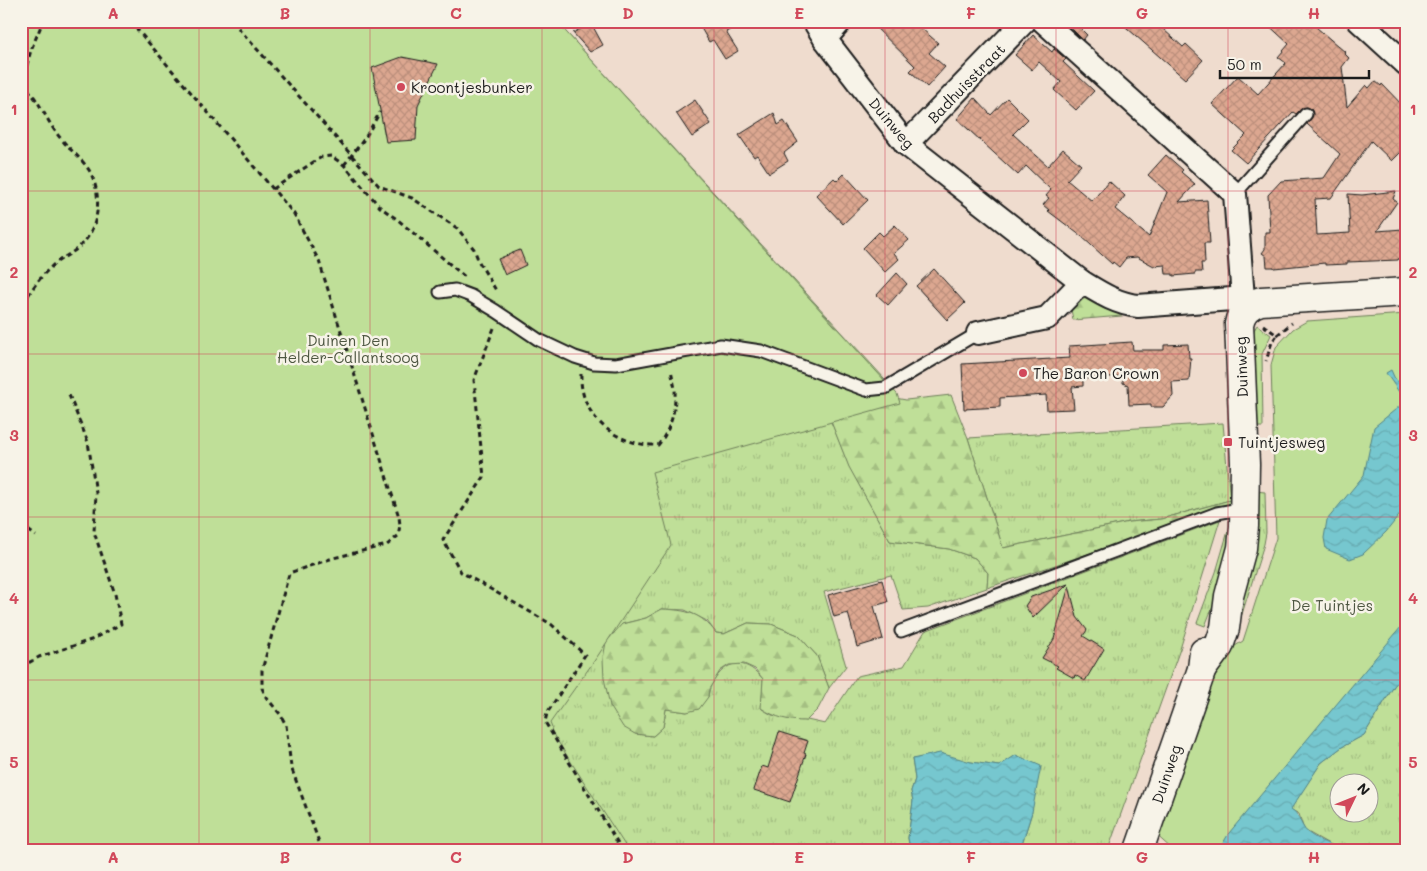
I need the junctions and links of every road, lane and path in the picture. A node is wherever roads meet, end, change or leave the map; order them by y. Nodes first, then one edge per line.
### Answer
1 (43, 21) edge
2 (130, 21) edge
3 (232, 21) edge
4 (841, 21) edge
5 (1025, 21) edge
6 (1043, 21) edge
7 (1359, 21) edge
8 (819, 30) edge
9 (1406, 64) edge
10 (22, 83) edge
11 (380, 112) dead end
12 (1306, 114) dead end
13 (906, 144) junction
14 (351, 155) junction
15 (344, 166) junction
16 (274, 190) junction
17 (1235, 194) junction
18 (470, 280) dead end
19 (1082, 282) junction
20 (440, 292) dead end
21 (1406, 292) edge
22 (21, 307) edge
23 (1244, 311) junction
24 (499, 313) junction
25 (978, 333) joint
26 (673, 354) junction
27 (584, 360) junction
28 (69, 395) dead end
29 (1245, 508) junction
30 (21, 524) edge
31 (36, 536) dead end
32 (901, 631) dead end
33 (21, 667) edge
34 (322, 850) edge
35 (622, 850) edge
36 (1139, 850) edge

1 - 10 path
2 - 16 path
3 - 14 path
4 - 8 street
5 - 13 street, Badhuisstraat
6 - 17 street
7 - 9 street
8 - 13 street, Duinweg
10 - 22 path
11 - 14 path
12 - 17 lane
13 - 19 street, Duinweg
14 - 15 path
14 - 24 path
15 - 16 path
15 - 18 path
16 - 34 path
17 - 23 street
19 - 23 street, Duinweg
19 - 25 street
20 - 24 lane
21 - 23 street
23 - 29 street, Duinweg
24 - 27 lane
24 - 35 path
25 - 26 lane
26 - 27 lane
26 - 27 path
28 - 33 path
29 - 32 lane
29 - 36 street, Duinweg
30 - 31 path

